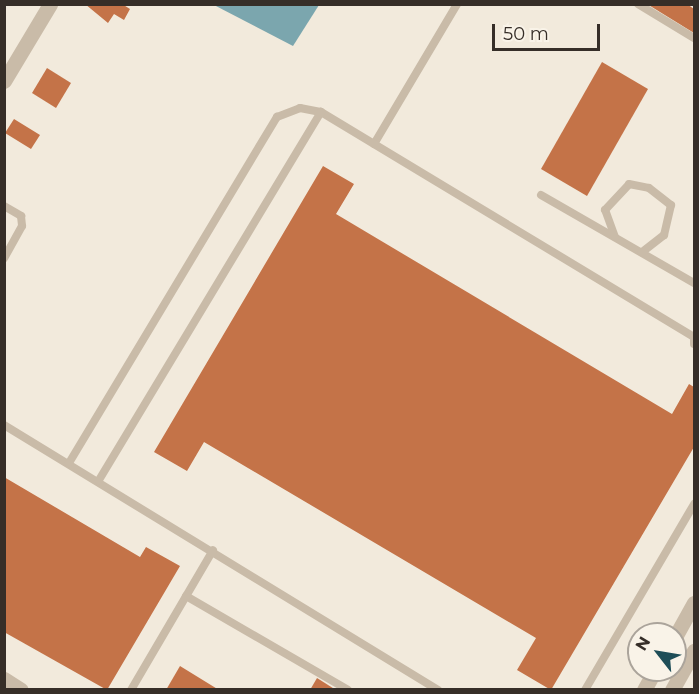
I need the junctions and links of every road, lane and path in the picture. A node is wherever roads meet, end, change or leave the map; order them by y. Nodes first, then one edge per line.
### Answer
1 (50, 4) edge
2 (457, 4) edge
3 (638, 4) edge
4 (694, 38) edge
5 (4, 81) edge
6 (321, 112) junction
7 (374, 144) junction
8 (541, 195) dead end
9 (4, 206) edge
10 (615, 237) junction
11 (642, 252) junction
12 (4, 258) edge
13 (694, 283) edge
14 (694, 344) edge
15 (4, 425) edge
16 (69, 463) junction
17 (99, 480) junction
18 (694, 504) edge
19 (213, 550) junction
20 (186, 596) junction
21 (694, 603) edge
22 (683, 622) edge
23 (694, 651) edge
24 (4, 679) edge
25 (21, 690) edge
26 (131, 690) edge
27 (348, 690) edge
28 (438, 690) edge
29 (585, 690) edge
30 (672, 690) edge

1 - 5 street
2 - 7 lane
3 - 4 lane
6 - 7 lane
6 - 16 lane
6 - 17 lane
7 - 14 lane
8 - 10 lane
9 - 12 lane
10 - 11 lane
10 - 11 lane
11 - 13 lane
15 - 16 lane
16 - 17 lane
17 - 19 lane
18 - 29 lane
19 - 20 lane
19 - 28 lane
20 - 26 lane
20 - 27 lane
21 - 22 street
23 - 30 street
24 - 25 street

